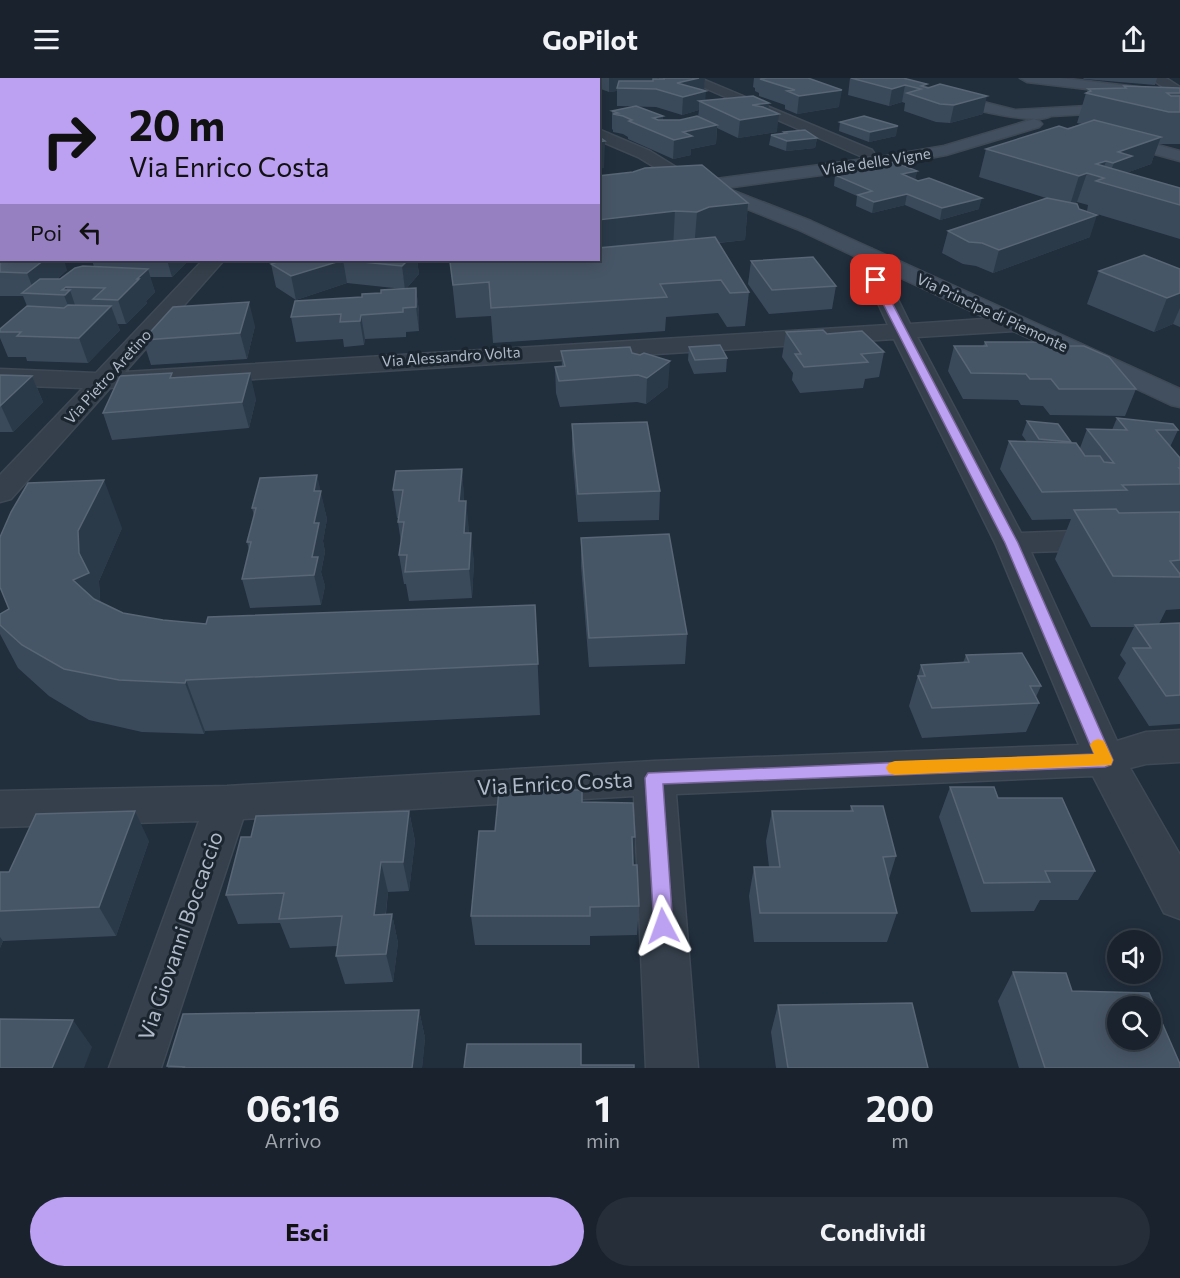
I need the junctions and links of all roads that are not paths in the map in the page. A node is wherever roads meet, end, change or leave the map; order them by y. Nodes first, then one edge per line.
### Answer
1 (689, 78) edge
2 (872, 78) edge
3 (1027, 78) edge
4 (1157, 78) edge
5 (1179, 100) edge
6 (1161, 108) edge
7 (1014, 116) junction
8 (1043, 120) junction
9 (1069, 127) edge
10 (600, 135) edge
11 (1100, 135) edge
12 (866, 153) junction
13 (1180, 156) edge
14 (775, 177) junction
15 (686, 179) junction
16 (804, 225) junction
17 (865, 253) junction
18 (213, 261) edge
19 (1014, 324) junction
20 (901, 329) junction
21 (0, 377) edge
22 (105, 381) junction
23 (1180, 399) edge
24 (0, 493) edge
25 (1180, 537) edge
26 (1011, 543) junction
27 (1180, 746) edge
28 (1105, 760) junction
29 (654, 778) junction
30 (227, 803) junction
31 (0, 809) edge
32 (1180, 898) edge
33 (135, 1068) edge
34 (672, 1068) edge

1 - 12 street
2 - 7 street
3 - 5 street
4 - 5 street
5 - 6 street
5 - 8 street, Viale delle Vigne
7 - 8 street, Viale delle Vigne
7 - 12 street, Viale delle Vigne
8 - 9 street
8 - 14 street, Viale delle Vigne
10 - 15 street, Via Principe di Piemonte
11 - 13 street
12 - 15 street, Viale delle Vigne
14 - 15 street, Viale delle Vigne
14 - 16 street
15 - 16 street, Via Principe di Piemonte
16 - 17 street, Via Principe di Piemonte
17 - 19 street, Via Principe di Piemonte
17 - 20 street
18 - 22 street, Via Pietro Aretino
19 - 20 street, Via Alessandro Volta
19 - 23 street, Via Principe di Piemonte
20 - 22 street, Via Alessandro Volta
20 - 26 street
21 - 22 street, Via Alessandro Volta
22 - 24 street, Via Pietro Aretino
25 - 26 street
26 - 28 street
27 - 28 street, Via Enrico Costa
28 - 29 street, Via Enrico Costa
28 - 32 street
29 - 30 street, Via Enrico Costa
29 - 34 street
30 - 31 street, Via Enrico Costa
30 - 33 street, Via Giovanni Boccaccio

